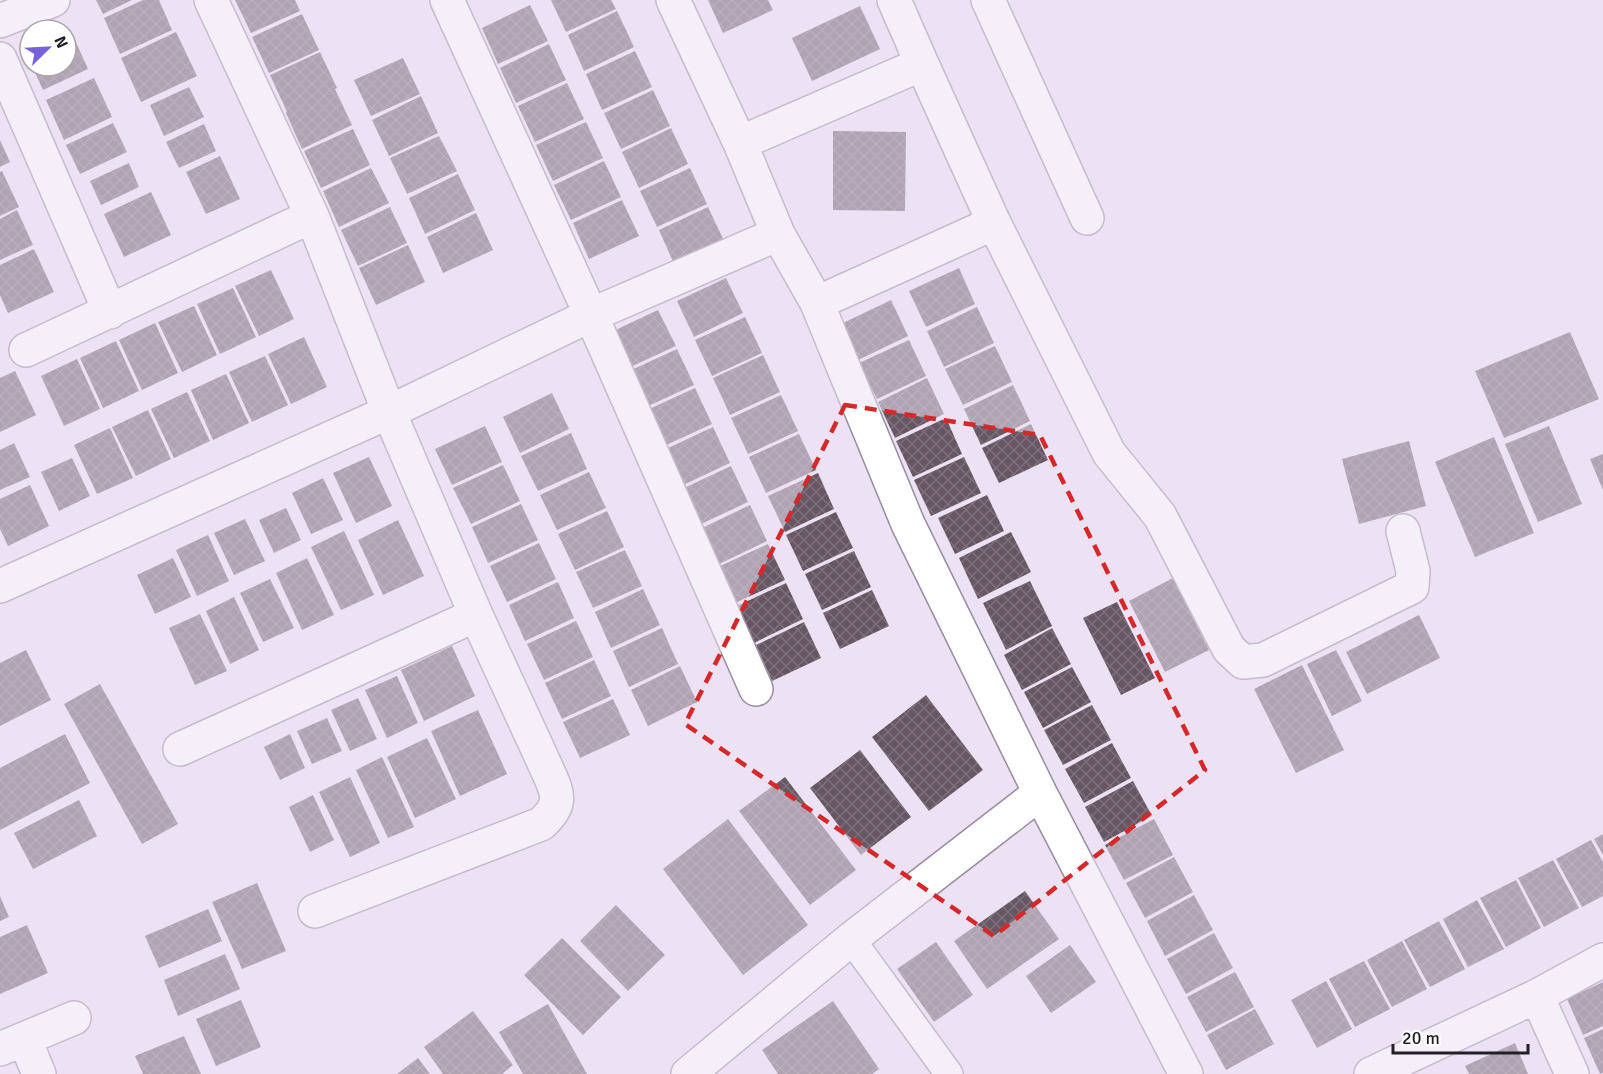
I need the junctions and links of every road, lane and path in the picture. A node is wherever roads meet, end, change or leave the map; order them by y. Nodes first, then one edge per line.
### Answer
1 (53, 0) edge
2 (211, 0) edge
3 (447, 0) edge
4 (673, 0) edge
5 (894, 0) edge
6 (988, 0) edge
7 (0, 21) edge
8 (0, 59) edge
9 (922, 64) junction
10 (740, 143) junction
11 (312, 216) junction
12 (1087, 218) dead end
13 (994, 223) junction
14 (778, 234) junction
15 (817, 303) junction
16 (110, 312) junction
17 (591, 315) junction
18 (26, 350) dead end
19 (389, 412) junction
20 (1403, 531) dead end
21 (2, 579) edge
22 (476, 615) junction
23 (756, 689) dead end
24 (180, 749) dead end
25 (1040, 793) junction
26 (315, 911) dead end
27 (851, 939) junction
28 (1603, 960) edge
29 (1537, 996) junction
30 (74, 1018) dead end
31 (12, 1044) edge
32 (39, 1074) edge
33 (688, 1074) edge
34 (949, 1074) edge
35 (1186, 1074) edge
36 (1371, 1074) edge
37 (1572, 1074) edge

1 - 7 street
2 - 11 street
3 - 17 street
4 - 10 street
5 - 9 street
6 - 12 street
8 - 16 street
9 - 10 street
9 - 13 street
10 - 14 street
11 - 16 street
11 - 19 street
13 - 15 street
13 - 20 street
14 - 15 street
14 - 17 street
15 - 25 street
16 - 18 street
17 - 19 street
17 - 23 street
19 - 21 street
19 - 22 street
22 - 24 street
22 - 26 street
25 - 27 street
25 - 35 street
27 - 33 street
27 - 34 lane
28 - 29 street
29 - 36 street
29 - 37 street
30 - 31 street
31 - 32 street

